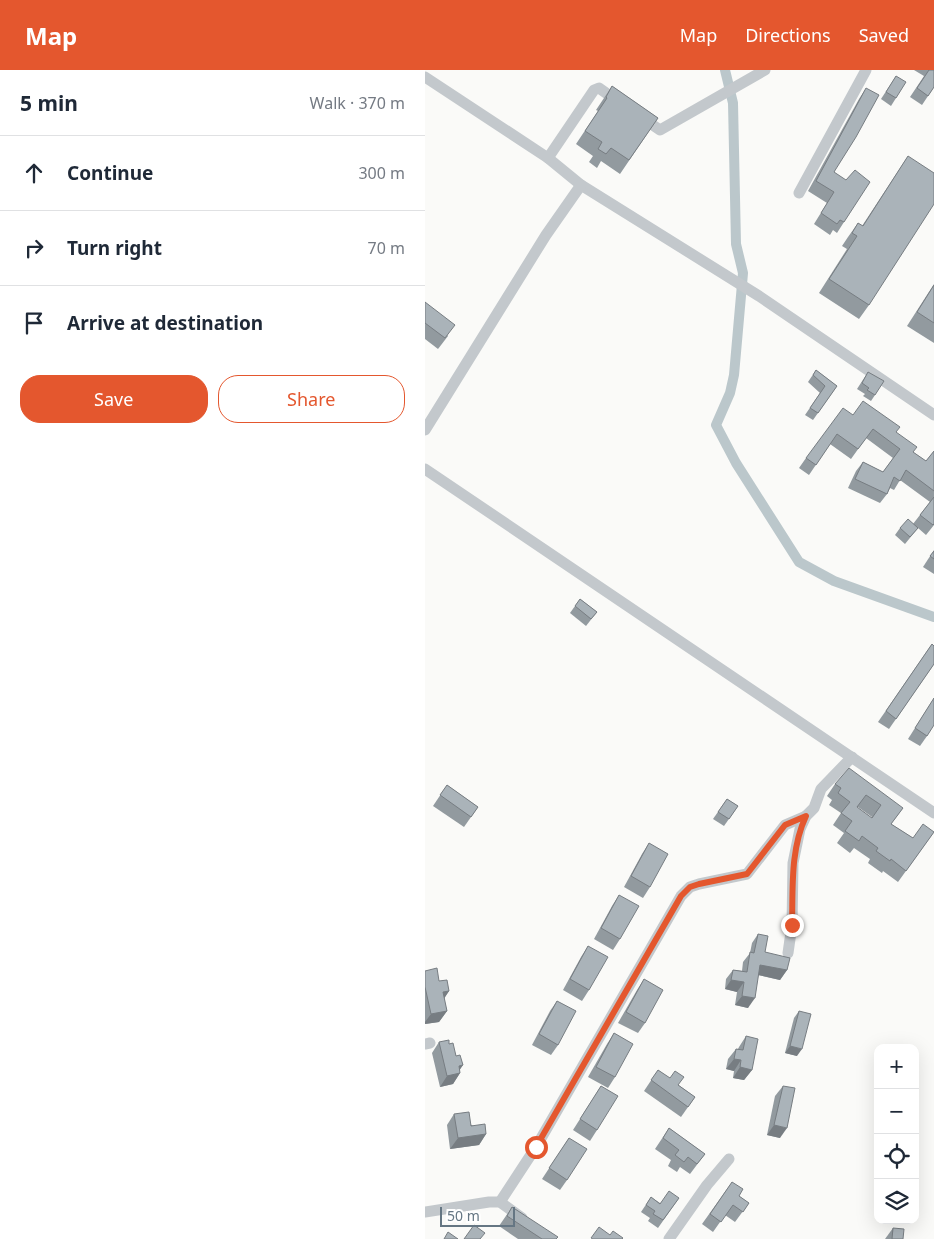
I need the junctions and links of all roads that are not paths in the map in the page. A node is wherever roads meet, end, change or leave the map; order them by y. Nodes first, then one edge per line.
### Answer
1 (765, 70) edge
2 (866, 70) edge
3 (425, 77) edge
4 (547, 158) junction
5 (581, 185) junction
6 (799, 193) dead end
7 (934, 415) edge
8 (425, 430) edge
9 (425, 469) edge
10 (852, 757) junction
11 (934, 813) edge
12 (806, 816) junction
13 (788, 953) dead end
14 (729, 1158) dead end
15 (500, 1202) junction
16 (425, 1212) edge
17 (529, 1223) edge
18 (669, 1239) edge

1 - 4 street
2 - 6 street
3 - 4 street
4 - 5 street
5 - 7 street
5 - 8 street
9 - 10 street
10 - 11 street
10 - 12 street
12 - 13 street
12 - 15 street
14 - 18 street
15 - 16 street
15 - 17 street

